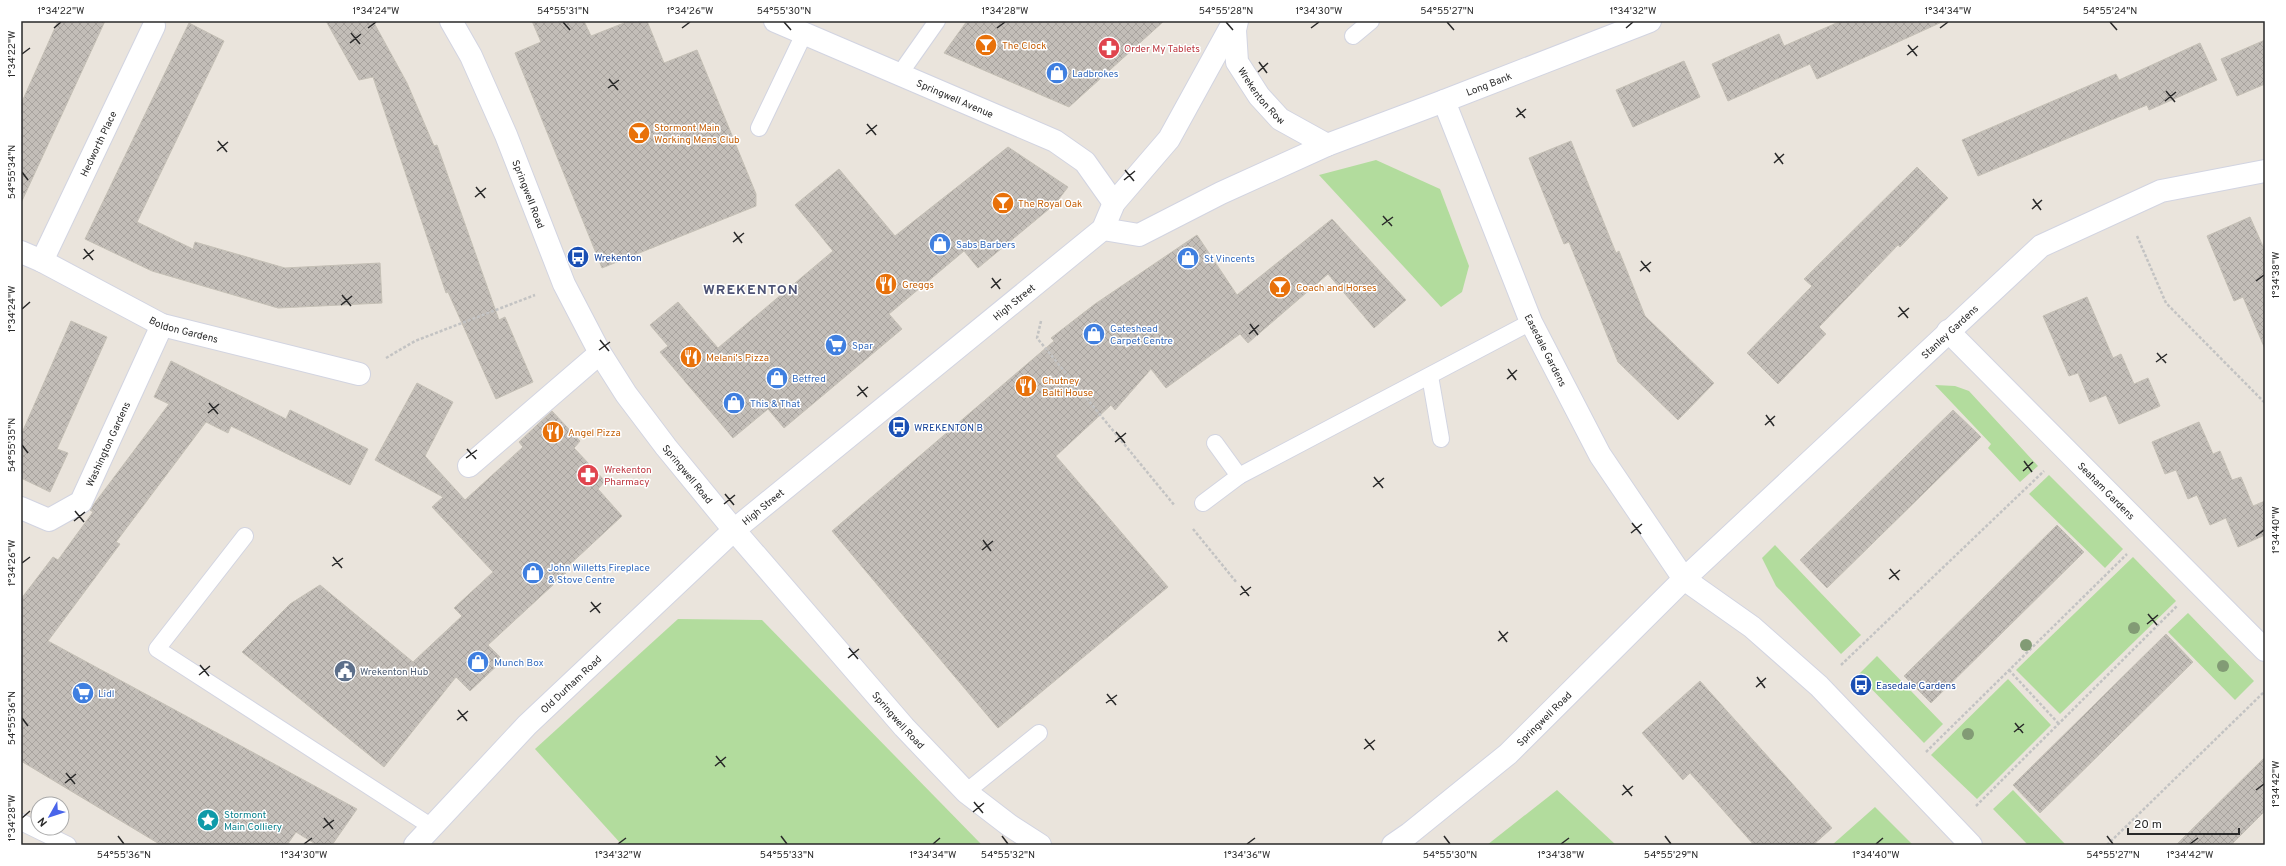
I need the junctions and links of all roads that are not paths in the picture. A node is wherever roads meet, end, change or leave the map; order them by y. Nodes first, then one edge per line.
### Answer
1 (451, 21) edge
2 (775, 21) edge
3 (937, 21) edge
4 (1234, 21) edge
5 (1238, 21) edge
6 (1371, 21) edge
7 (1650, 21) edge
8 (154, 26) dead end
9 (804, 34) junction
10 (1353, 36) dead end
11 (899, 75) junction
12 (1444, 102) junction
13 (759, 128) dead end
14 (1327, 145) junction
15 (2265, 171) edge
16 (1114, 203) junction
17 (1103, 229) junction
18 (21, 252) edge
19 (42, 261) junction
20 (1531, 322) junction
21 (162, 325) junction
22 (1948, 331) junction
23 (600, 353) junction
24 (360, 374) road end
25 (1430, 376) junction
26 (1441, 439) dead end
27 (1215, 443) dead end
28 (469, 466) dead end
29 (1239, 476) junction
30 (1203, 503) dead end
31 (21, 508) edge
32 (734, 530) junction
33 (245, 536) dead end
34 (1684, 579) junction
35 (2265, 650) edge
36 (1039, 733) dead end
37 (966, 792) junction
38 (21, 822) edge
39 (432, 827) junction
40 (68, 845) edge
41 (415, 845) edge
42 (1040, 845) edge
43 (1393, 845) edge
44 (1971, 845) edge

1 - 23 street, Springwell Road
2 - 9 street, Springwell Avenue
3 - 11 lane
4 - 16 street
5 - 14 street, Wrekenton Row
6 - 10 lane
7 - 12 street, Long Bank
8 - 19 street, Hedworth Place
9 - 11 street, Springwell Avenue
9 - 13 lane
11 - 16 street, Springwell Avenue
12 - 14 street, Long Bank
12 - 20 street, Easedale Gardens
14 - 17 street
15 - 22 street, Stanley Gardens
16 - 17 street
17 - 32 street, High Street
18 - 19 street, Boldon Gardens
19 - 21 street, Boldon Gardens
20 - 25 lane
20 - 34 street, Easedale Gardens
21 - 24 street, Boldon Gardens
21 - 31 street, Washington Gardens
22 - 34 street, Stanley Gardens
22 - 35 street, Seaham Gardens
23 - 28 street
23 - 32 street, Springwell Road
25 - 26 lane
25 - 29 lane
27 - 29 lane
29 - 30 lane
32 - 37 street, Springwell Road
32 - 39 street, Old Durham Road
33 - 39 lane
34 - 43 street, Springwell Road
34 - 44 street
36 - 37 lane
37 - 42 street, Springwell Road
38 - 40 lane
39 - 41 street, Old Durham Road

